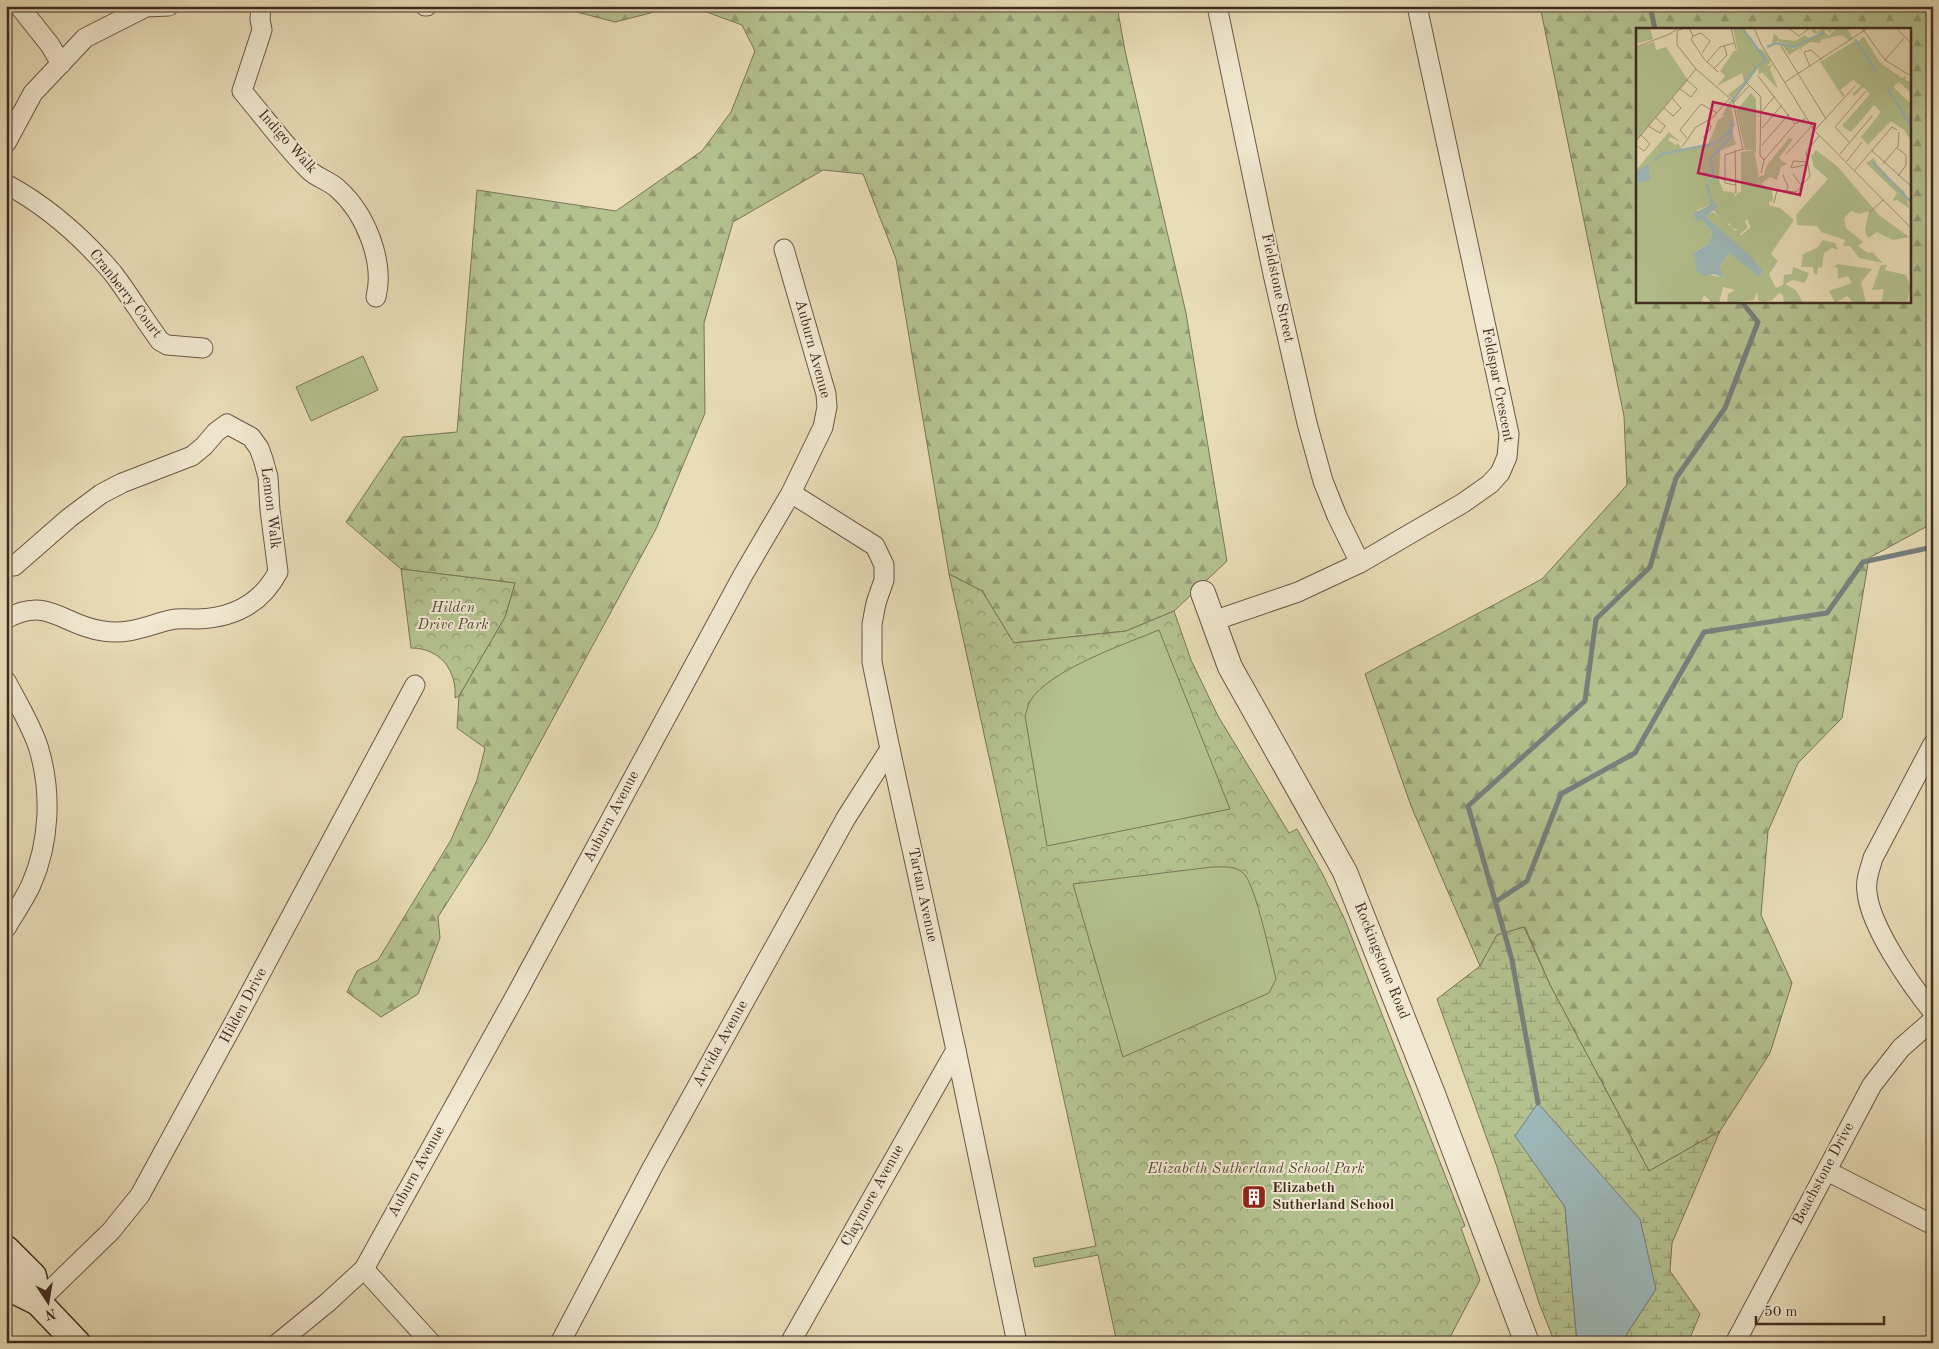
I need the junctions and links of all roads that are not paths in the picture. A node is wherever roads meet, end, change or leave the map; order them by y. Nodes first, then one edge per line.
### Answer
1 (19, 6) edge
2 (169, 6) edge
3 (261, 6) edge
4 (1216, 6) edge
5 (1416, 6) edge
6 (61, 64) junction
7 (6, 143) edge
8 (6, 184) edge
9 (784, 249) dead end
10 (376, 297) dead end
11 (203, 348) dead end
12 (791, 493) junction
13 (1360, 563) junction
14 (14, 566) dead end
15 (1203, 593) dead end
16 (6, 619) edge
17 (1213, 621) junction
18 (6, 680) edge
19 (415, 685) dead end
20 (1933, 744) edge
21 (890, 749) junction
22 (6, 928) edge
23 (1933, 1012) edge
24 (1933, 1020) edge
25 (956, 1050) junction
26 (1827, 1171) junction
27 (1933, 1225) edge
28 (6, 1249) edge
29 (364, 1269) junction
30 (6, 1281) edge
31 (38, 1302) junction
32 (77, 1343) edge
33 (278, 1343) edge
34 (431, 1343) edge
35 (560, 1343) edge
36 (790, 1343) edge
37 (1017, 1343) edge
38 (1527, 1343) edge
39 (1735, 1343) edge

1 - 6 street
2 - 6 street
3 - 10 street, Indigo Walk
4 - 13 street, Fieldstone Street
5 - 13 street, Feldspar Crescent
6 - 7 street
8 - 11 street, Cranberry Court
9 - 12 street, Auburn Avenue
12 - 21 street, Tartan Avenue
12 - 29 street, Auburn Avenue
13 - 17 street, Feldspar Crescent
14 - 16 street, Lemon Walk
15 - 17 street, Rockingstone Road
17 - 38 street, Rockingstone Road
18 - 22 street
19 - 31 street, Hilden Drive
20 - 23 street
21 - 25 street, Tartan Avenue
21 - 35 street, Arvida Avenue
24 - 26 street, Beachstone Drive
25 - 36 street, Claymore Avenue
25 - 37 street, Tartan Avenue
26 - 27 street
26 - 39 street, Beachstone Drive
28 - 31 main road
29 - 33 street, Auburn Avenue
29 - 34 street
30 - 31 main road
31 - 32 main road

